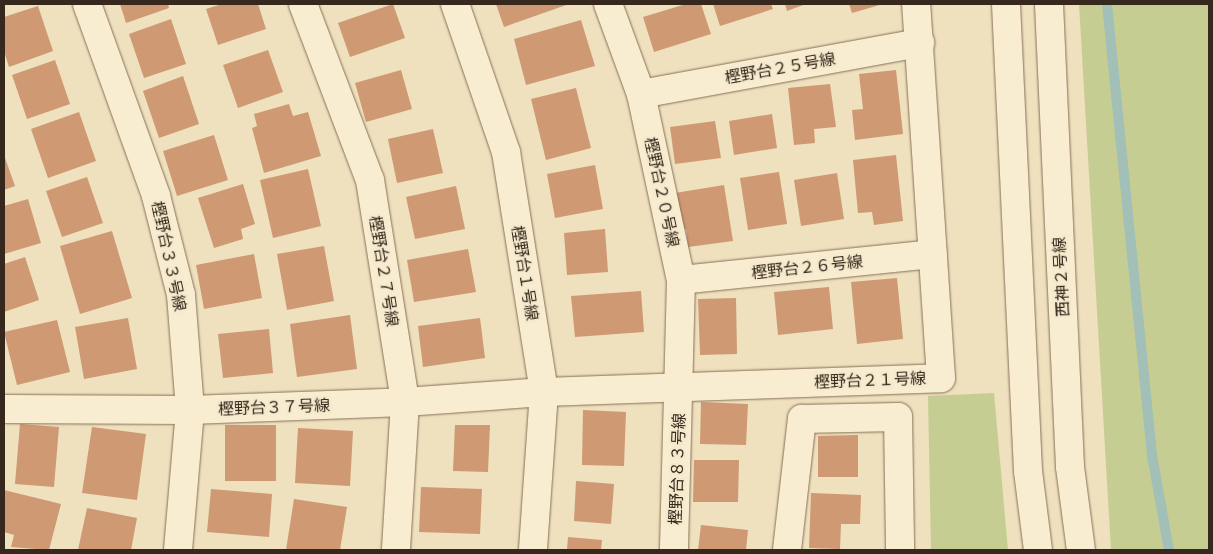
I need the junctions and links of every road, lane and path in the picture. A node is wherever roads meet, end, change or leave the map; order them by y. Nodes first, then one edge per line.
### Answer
1 (87, 4) edge
2 (303, 4) edge
3 (455, 4) edge
4 (608, 4) edge
5 (916, 4) edge
6 (1006, 4) edge
7 (1049, 4) edge
8 (920, 43) junction
9 (641, 94) junction
10 (933, 254) junction
11 (681, 280) junction
12 (680, 387) junction
13 (544, 392) junction
14 (405, 402) junction
15 (4, 409) edge
16 (190, 410) junction
17 (178, 550) edge
18 (396, 550) edge
19 (533, 550) edge
20 (674, 550) edge
21 (787, 550) edge
22 (900, 550) edge
23 (1038, 550) edge
24 (1081, 550) edge

1 - 16 street, 樫野台３３号線
2 - 14 street, 樫野台２７号線
3 - 13 street, 樫野台１号線
4 - 9 street, 樫野台２０号線
5 - 8 street, 樫野台２１号線
6 - 23 street
7 - 24 street, 西神２号線
8 - 9 street, 樫野台２５号線
8 - 10 street, 樫野台２１号線
9 - 11 street, 樫野台２０号線
10 - 11 street, 樫野台２６号線
10 - 12 street, 樫野台２１号線
11 - 12 street, 樫野台２０号線
12 - 13 street, 樫野台２１号線
12 - 20 street, 樫野台８３号線
13 - 14 street, 樫野台３７号線
13 - 19 street, 樫野台１号線
14 - 16 street, 樫野台３７号線
14 - 18 street, 樫野台２７号線
15 - 16 street, 樫野台３７号線
16 - 17 street, 樫野台３３号線
21 - 22 street

